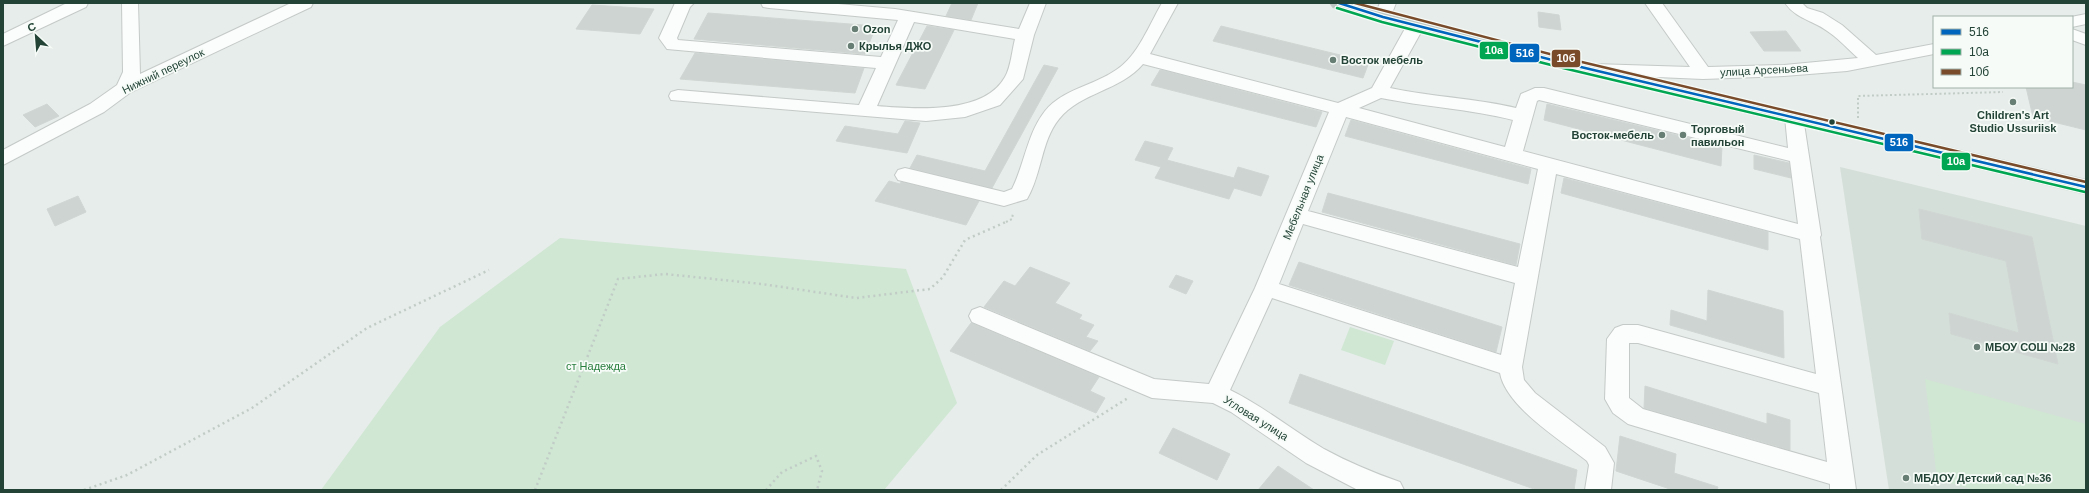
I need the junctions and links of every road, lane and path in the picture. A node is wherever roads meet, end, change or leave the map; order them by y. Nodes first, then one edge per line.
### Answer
1 (80, 3) edge
2 (130, 3) edge
3 (305, 3) edge
4 (686, 3) edge
5 (768, 3) edge
6 (1038, 3) edge
7 (1170, 3) edge
8 (1339, 3) edge
9 (1652, 3) edge
10 (1792, 3) edge
11 (1385, 10) edge
12 (908, 17) junction
13 (2086, 19) edge
14 (2073, 22) edge
15 (1416, 25) junction
16 (2073, 34) edge
17 (1025, 35) junction
18 (2086, 40) edge
19 (3, 42) edge
20 (1933, 49) edge
21 (1138, 57) junction
22 (1872, 61) junction
23 (887, 63) junction
24 (1592, 70) junction
25 (1703, 73) junction
26 (125, 88) junction
27 (1379, 92) junction
28 (2003, 92) dead end
29 (678, 96) dead end
30 (1858, 96) dead end
31 (1340, 109) junction
32 (866, 112) junction
33 (1524, 116) junction
34 (1794, 117) junction
35 (1512, 155) junction
36 (1800, 157) junction
37 (3, 158) edge
38 (1548, 165) junction
39 (904, 175) dead end
40 (2086, 186) edge
41 (1020, 194) junction
42 (1297, 215) junction
43 (1811, 235) junction
44 (489, 270) dead end
45 (1527, 278) junction
46 (1266, 288) junction
47 (980, 316) dead end
48 (1510, 367) junction
49 (1830, 387) junction
50 (1152, 388) junction
51 (1216, 394) junction
52 (1843, 484) edge
53 (1363, 485) edge
54 (84, 490) edge
55 (535, 490) edge
56 (766, 490) edge
57 (817, 490) edge
58 (1001, 490) edge
59 (1391, 490) edge
60 (1598, 490) edge

1 - 19 street
2 - 26 street
3 - 26 street, Нижний переулок
4 - 23 street
5 - 12 street
6 - 17 street
7 - 21 street
8 - 11 highway
9 - 25 street
10 - 22 street
11 - 15 highway
12 - 17 street
12 - 23 street
13 - 14 street
15 - 24 highway
15 - 27 street
16 - 18 street
17 - 32 street
20 - 22 street, улица Арсеньева
21 - 31 street
21 - 41 street
22 - 25 street, улица Арсеньева
23 - 32 street
24 - 25 street, улица Арсеньева
24 - 34 highway
26 - 37 street, Нижний переулок
27 - 31 street
27 - 33 street
28 - 30 path
29 - 32 street
31 - 35 street
31 - 42 street, Мебельная улица
33 - 35 street
33 - 36 street
34 - 36 street
34 - 40 highway
35 - 38 street
36 - 43 street
38 - 43 street
38 - 45 street
39 - 41 street
41 - 55 path
42 - 45 street
42 - 46 street, Мебельная улица
43 - 49 street
44 - 54 path
45 - 48 street
46 - 48 street
46 - 51 street, Мебельная улица
47 - 50 street, Угловая улица
48 - 60 street
49 - 52 street
49 - 52 street
50 - 51 street, Угловая улица
50 - 58 path
51 - 53 street, Угловая улица
53 - 59 street, Угловая улица
56 - 57 path

